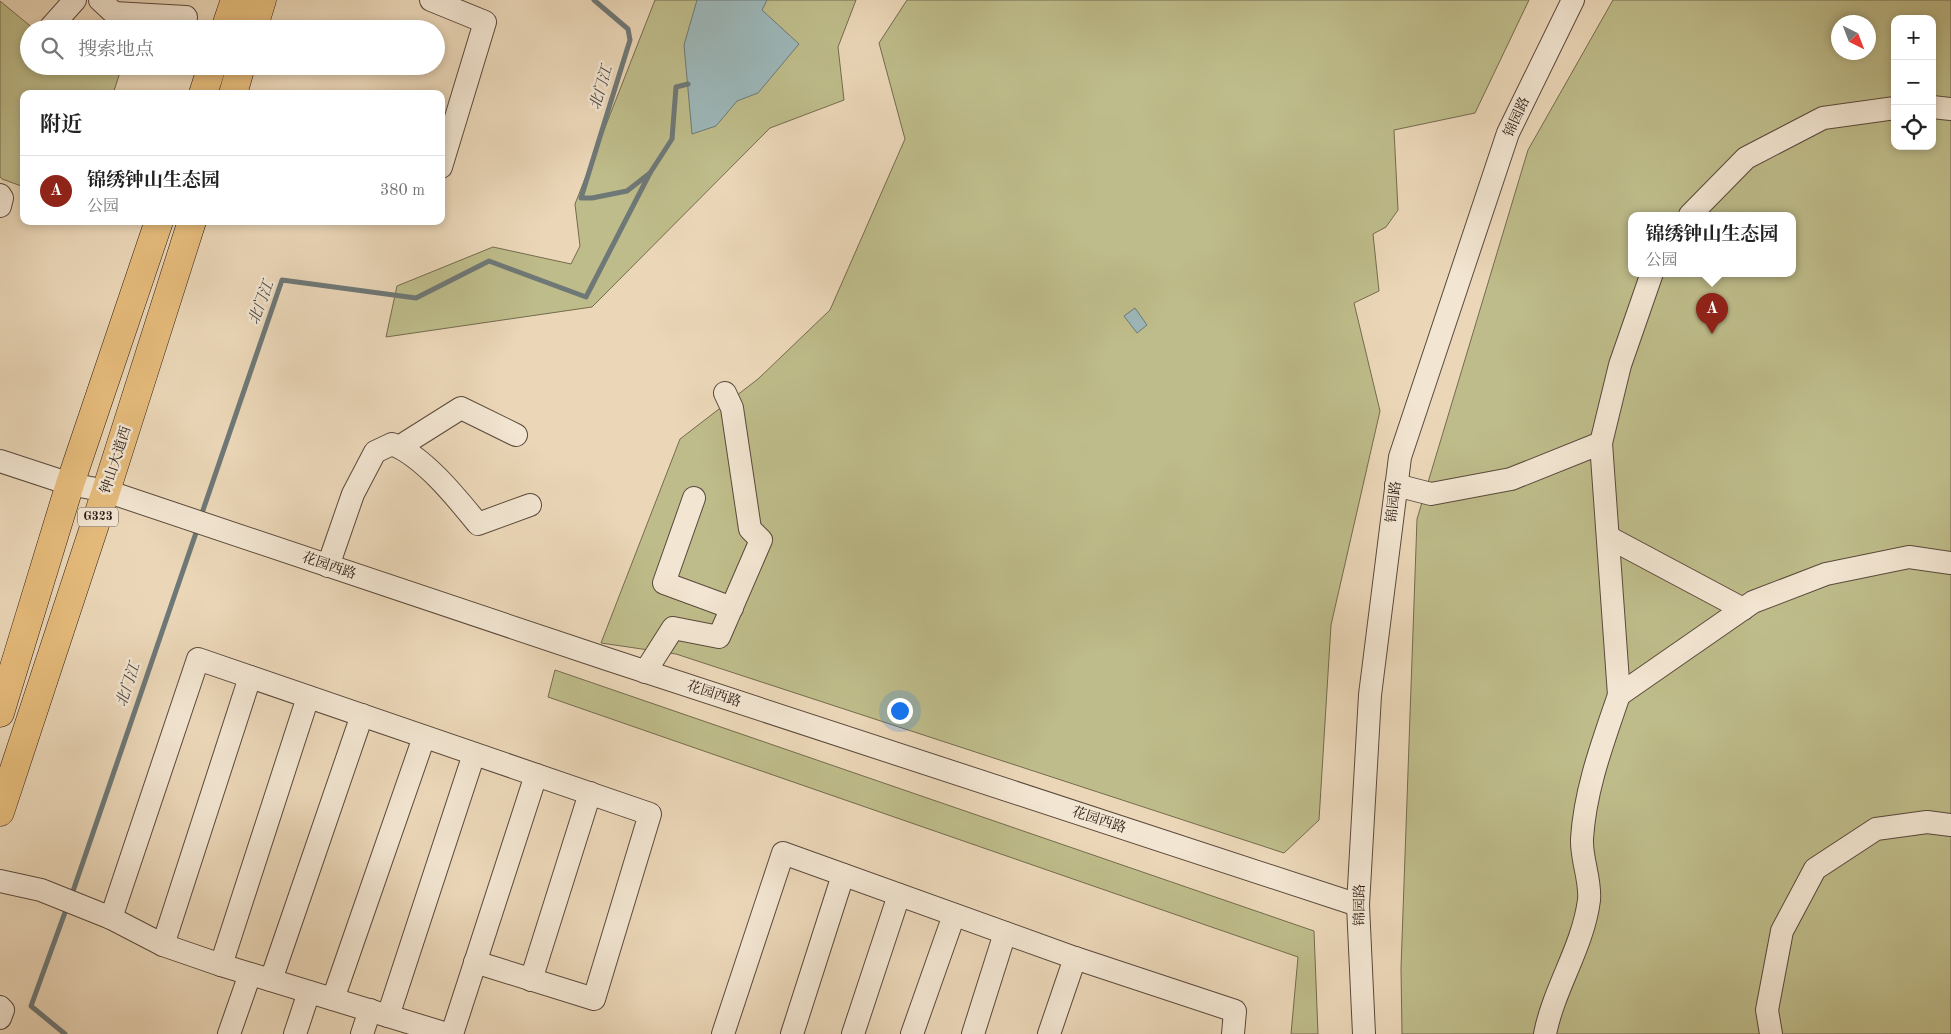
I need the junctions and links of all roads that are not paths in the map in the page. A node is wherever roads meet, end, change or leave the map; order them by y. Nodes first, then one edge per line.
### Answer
1 (75, 0) edge
2 (235, 0) edge
3 (262, 0) edge
4 (431, 0) edge
5 (1573, 0) edge
6 (113, 4) edge
7 (186, 17) dead end
8 (57, 20) edge
9 (228, 20) edge
10 (256, 20) edge
11 (209, 75) edge
12 (238, 75) edge
13 (204, 90) edge
14 (233, 90) edge
15 (1936, 107) edge
16 (1891, 109) edge
17 (1951, 109) edge
18 (445, 154) edge
19 (1693, 212) edge
20 (158, 225) edge
21 (191, 225) edge
22 (1651, 277) edge
23 (725, 393) dead end
24 (516, 434) dead end
25 (1601, 443) junction
26 (399, 447) junction
27 (0, 461) edge
28 (70, 484) junction
29 (1396, 485) junction
30 (106, 491) junction
31 (694, 498) dead end
32 (530, 505) dead end
33 (1608, 537) junction
34 (1951, 564) edge
35 (328, 566) junction
36 (732, 608) junction
37 (1743, 609) junction
38 (645, 672) junction
39 (250, 677) junction
40 (1618, 695) junction
41 (308, 697) junction
42 (0, 713) edge
43 (362, 716) junction
44 (424, 736) junction
45 (474, 754) junction
46 (536, 775) junction
47 (590, 794) junction
48 (0, 812) edge
49 (1951, 825) edge
50 (843, 875) junction
51 (0, 881) edge
52 (899, 895) junction
53 (1358, 904) junction
54 (954, 915) junction
55 (111, 918) junction
56 (1005, 933) junction
57 (163, 945) junction
58 (1075, 958) junction
59 (474, 962) junction
60 (221, 965) junction
61 (260, 977) junction
62 (531, 980) junction
63 (309, 992) junction
64 (333, 999) junction
65 (0, 1007) edge
66 (379, 1013) junction
67 (0, 1018) edge
68 (229, 1034) edge
69 (295, 1034) edge
70 (362, 1034) edge
71 (447, 1034) edge
72 (452, 1034) edge
73 (723, 1034) edge
74 (792, 1034) edge
75 (853, 1034) edge
76 (912, 1034) edge
77 (973, 1034) edge
78 (1049, 1034) edge
79 (1233, 1034) edge
80 (1364, 1034) edge
81 (1545, 1034) edge
82 (1771, 1034) edge

1 - 8 street
2 - 9 highway
3 - 10 highway
4 - 18 street
5 - 29 street, 锦园路
6 - 7 street
11 - 13 highway
12 - 14 highway
15 - 17 street
16 - 19 street
20 - 28 highway, G323
21 - 30 highway, 钟山大道西 / G323
22 - 25 street
23 - 36 street
24 - 26 street
25 - 29 street
25 - 33 street
26 - 32 street
26 - 35 street
27 - 28 street, 花园西路
28 - 30 street, 花园西路
28 - 42 highway, G323
29 - 53 street, 锦园路
30 - 35 street, 花园西路
30 - 48 highway, 钟山大道西 / G323
31 - 36 street
33 - 37 street
33 - 40 street
34 - 37 street
35 - 38 street, 花园西路
36 - 38 street
37 - 40 street
38 - 53 street, 花园西路
39 - 41 street
39 - 55 street
39 - 57 street
40 - 81 street
41 - 43 street
41 - 60 street
43 - 44 street
43 - 61 street
44 - 45 street
44 - 64 street
45 - 46 street
45 - 66 street
46 - 47 street
46 - 59 street
47 - 62 street
47 - 62 street
49 - 82 street
50 - 52 street
50 - 73 street
50 - 74 street
51 - 55 street
52 - 54 street
52 - 75 street
53 - 80 street, 锦园路
54 - 56 street
54 - 76 street
55 - 57 street
56 - 58 street
56 - 77 street
57 - 60 street
58 - 78 street
58 - 79 street
59 - 62 street
59 - 72 street
60 - 61 street
61 - 63 street
61 - 68 street
63 - 64 street
63 - 69 street
64 - 66 street
65 - 67 street
66 - 70 street
66 - 71 street

